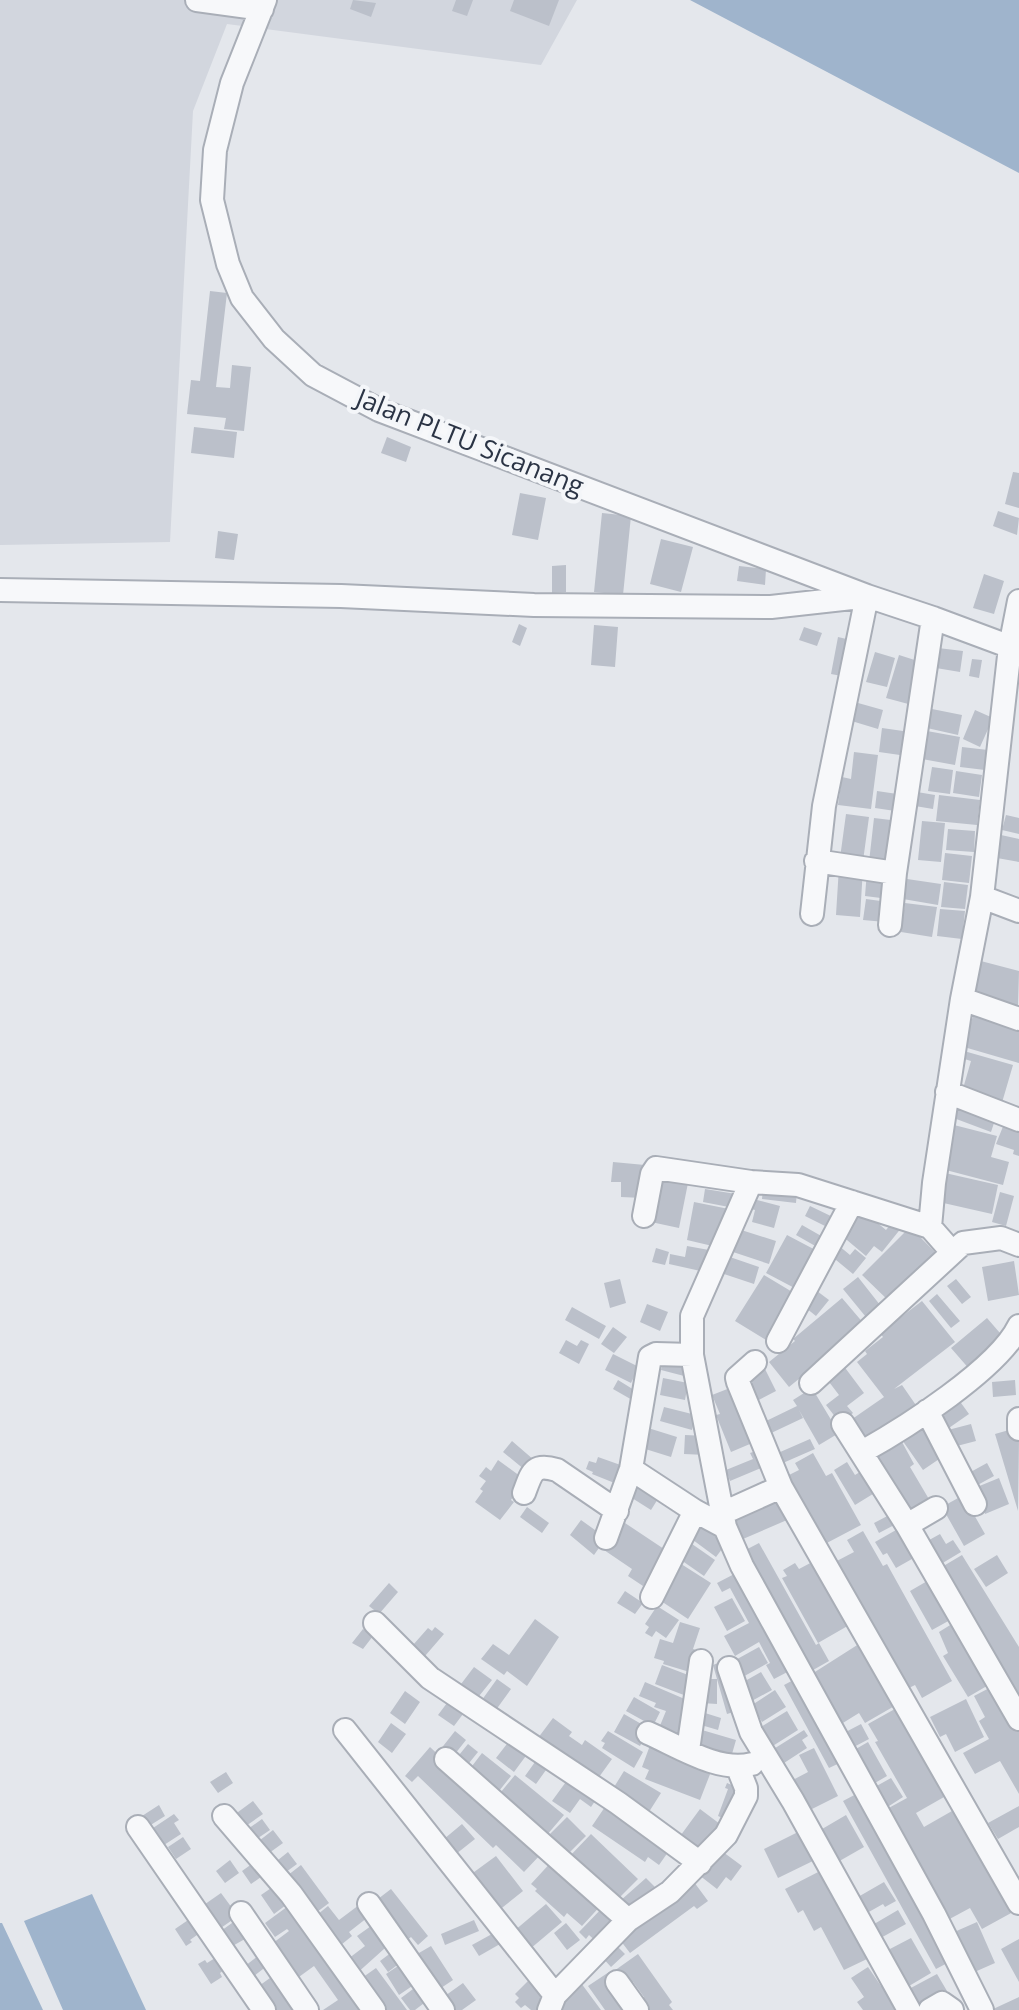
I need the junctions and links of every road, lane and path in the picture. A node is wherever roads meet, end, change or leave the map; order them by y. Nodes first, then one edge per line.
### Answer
1 (197, 0) edge
2 (264, 4) edge
3 (0, 590) edge
4 (867, 596) junction
5 (1019, 601) edge
6 (933, 618) junction
7 (1014, 649) edge
8 (816, 861) junction
9 (895, 873) junction
10 (982, 897) junction
11 (1019, 911) edge
12 (812, 914) dead end
13 (890, 925) dead end
14 (962, 999) junction
15 (1019, 1019) edge
16 (947, 1092) junction
17 (1019, 1120) edge
18 (751, 1182) junction
19 (852, 1202) junction
20 (644, 1216) dead end
21 (930, 1227) junction
22 (1019, 1245) edge
23 (952, 1252) junction
24 (1019, 1326) edge
25 (778, 1341) dead end
26 (692, 1355) junction
27 (755, 1362) dead end
28 (811, 1383) dead end
29 (927, 1411) junction
30 (1019, 1419) edge
31 (843, 1424) dead end
32 (1019, 1429) edge
33 (862, 1452) junction
34 (631, 1469) junction
35 (781, 1487) junction
36 (524, 1493) dead end
37 (975, 1504) dead end
38 (936, 1508) dead end
39 (617, 1511) junction
40 (695, 1511) junction
41 (724, 1520) junction
42 (907, 1525) junction
43 (606, 1538) dead end
44 (652, 1597) dead end
45 (375, 1623) dead end
46 (701, 1661) dead end
47 (729, 1668) dead end
48 (1019, 1719) edge
49 (345, 1730) dead end
50 (648, 1733) dead end
51 (688, 1750) junction
52 (446, 1759) dead end
53 (769, 1759) junction
54 (738, 1768) junction
55 (224, 1816) dead end
56 (138, 1827) dead end
57 (700, 1863) junction
58 (1019, 1903) edge
59 (369, 1904) dead end
60 (241, 1913) dead end
61 (628, 1920) junction
62 (617, 1982) dead end
63 (552, 2003) edge
64 (264, 2010) edge
65 (307, 2010) edge
66 (374, 2010) edge
67 (443, 2010) edge
68 (637, 2010) edge
69 (909, 2010) edge
70 (930, 2010) edge
71 (952, 2010) edge
72 (982, 2010) edge

1 - 2 street
2 - 4 street, Jalan PLTU Sicanang
3 - 4 street
4 - 6 street, Jalan PLTU Sicanang
4 - 8 street
5 - 7 street
6 - 7 street, Jalan PLTU Sicanang
6 - 9 street
7 - 10 street
8 - 9 street
8 - 12 street
9 - 13 street
10 - 11 street
10 - 14 street
14 - 15 street
14 - 16 street
16 - 17 street
16 - 21 street
18 - 19 street
18 - 20 street
18 - 26 street
19 - 21 street
19 - 25 street
21 - 23 street
22 - 23 street
23 - 28 street
24 - 29 street
26 - 34 street
26 - 41 street
27 - 35 street
29 - 33 street
29 - 37 street
30 - 32 street
31 - 33 street
33 - 42 street
34 - 39 street
34 - 40 street
35 - 41 street
35 - 58 street
36 - 39 street
38 - 42 street
39 - 43 street
40 - 41 street
40 - 44 street
41 - 72 street
42 - 48 street
45 - 57 street
46 - 51 street
47 - 53 street
49 - 63 street
50 - 51 street
51 - 54 street
52 - 61 street
53 - 54 street
53 - 69 street
54 - 57 street
55 - 66 street
56 - 64 street
57 - 61 street
59 - 67 street
60 - 65 street
61 - 63 street
62 - 68 street
70 - 71 street

